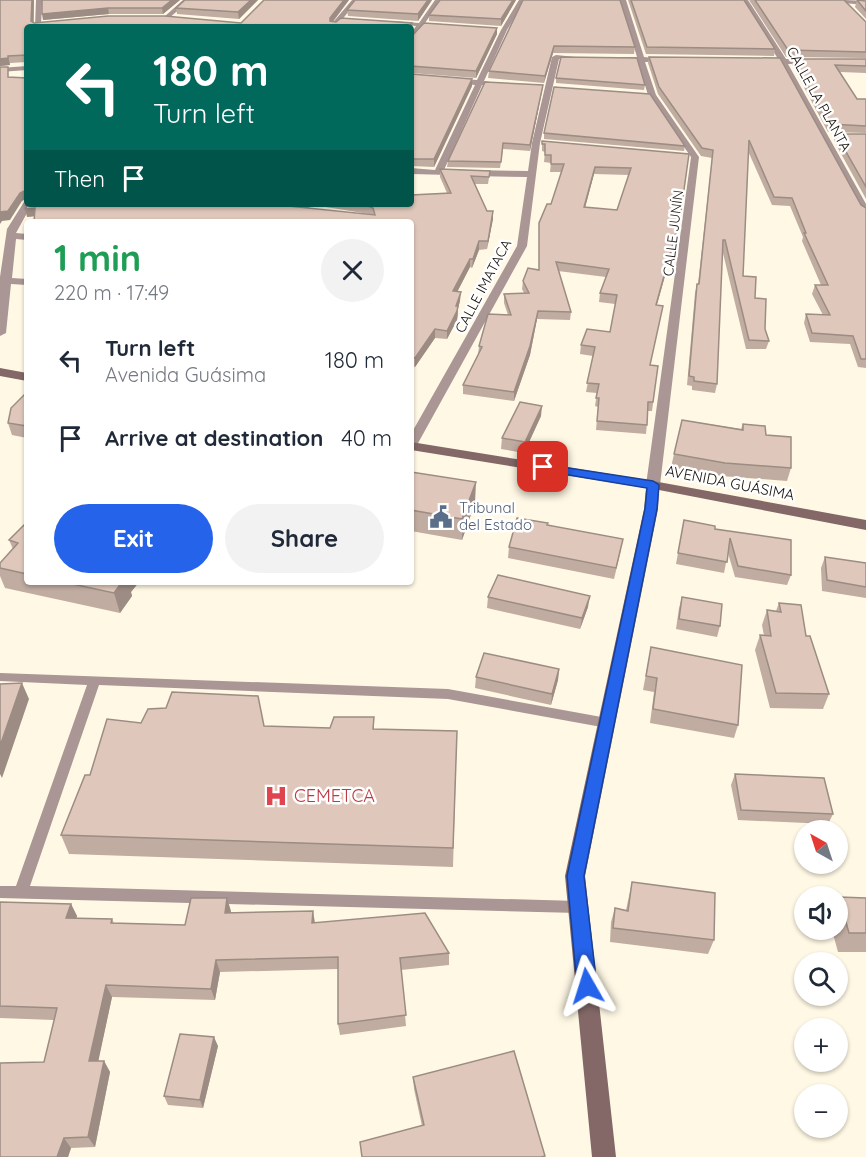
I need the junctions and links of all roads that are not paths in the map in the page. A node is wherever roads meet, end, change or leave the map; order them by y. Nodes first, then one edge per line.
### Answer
1 (39, 0) edge
2 (187, 0) edge
3 (355, 0) edge
4 (438, 0) edge
5 (522, 0) edge
6 (623, 0) edge
7 (744, 0) edge
8 (844, 1) edge
9 (866, 3) edge
10 (852, 10) edge
11 (155, 18) edge
12 (166, 18) junction
13 (177, 18) edge
14 (338, 20) junction
15 (350, 21) edge
16 (386, 22) edge
17 (38, 24) edge
18 (335, 24) edge
19 (421, 24) junction
20 (457, 27) edge
21 (492, 29) edge
22 (504, 30) junction
23 (414, 34) edge
24 (588, 58) edge
25 (609, 58) edge
26 (641, 59) junction
27 (676, 60) edge
28 (747, 61) edge
29 (783, 61) junction
30 (819, 62) edge
31 (24, 68) edge
32 (0, 70) edge
33 (414, 77) edge
34 (479, 82) junction
35 (513, 85) edge
36 (536, 87) edge
37 (548, 88) junction
38 (559, 89) edge
39 (640, 94) edge
40 (652, 95) junction
41 (824, 136) junction
42 (835, 136) edge
43 (536, 143) junction
44 (547, 144) edge
45 (684, 156) edge
46 (695, 158) junction
47 (414, 171) edge
48 (438, 173) junction
49 (531, 174) junction
50 (863, 203) edge
51 (25, 207) edge
52 (302, 207) edge
53 (315, 211) edge
54 (866, 212) edge
55 (0, 230) edge
56 (11, 232) junction
57 (24, 236) edge
58 (3, 279) edge
59 (24, 282) edge
60 (0, 333) edge
61 (0, 372) edge
62 (24, 376) edge
63 (414, 440) edge
64 (414, 445) edge
65 (653, 485) junction
66 (866, 525) edge
67 (0, 677) edge
68 (94, 682) junction
69 (607, 723) junction
70 (0, 892) edge
71 (21, 892) junction
72 (578, 907) junction
73 (604, 1157) edge

1 - 17 street
2 - 12 street
3 - 14 street
4 - 19 street
5 - 22 street
6 - 26 street
7 - 29 street, CALLE LA PLANTA
8 - 9 street
8 - 10 street
11 - 12 street
12 - 13 street
14 - 15 street
14 - 18 street
16 - 19 street
19 - 20 street
19 - 23 street
21 - 22 street
22 - 34 street
24 - 37 street, CALLE IMATACA
25 - 26 street
26 - 27 street
26 - 40 street
28 - 29 street
29 - 30 street
29 - 41 street, CALLE LA PLANTA
31 - 32 street
33 - 34 street
34 - 35 street
34 - 48 street
36 - 37 street
37 - 38 street
37 - 43 street, CALLE IMATACA
39 - 40 street
40 - 46 street
41 - 42 street
41 - 50 street, CALLE LA PLANTA
43 - 44 street
43 - 49 street, CALLE IMATACA
45 - 46 street
46 - 65 street, CALLE JUNÍN
47 - 48 street
48 - 49 street
49 - 63 street, CALLE IMATACA
50 - 54 street, CALLE LA PLANTA
51 - 56 street
52 - 53 street
55 - 56 street
56 - 57 street
56 - 58 street
58 - 59 street
58 - 60 street
61 - 62 main road
64 - 65 main road, AVENIDA GUÁSIMA
65 - 66 main road, AVENIDA GUÁSIMA
65 - 69 main road
67 - 68 lane
68 - 69 lane
68 - 71 lane
69 - 72 main road
70 - 71 lane
71 - 72 lane
72 - 73 main road

